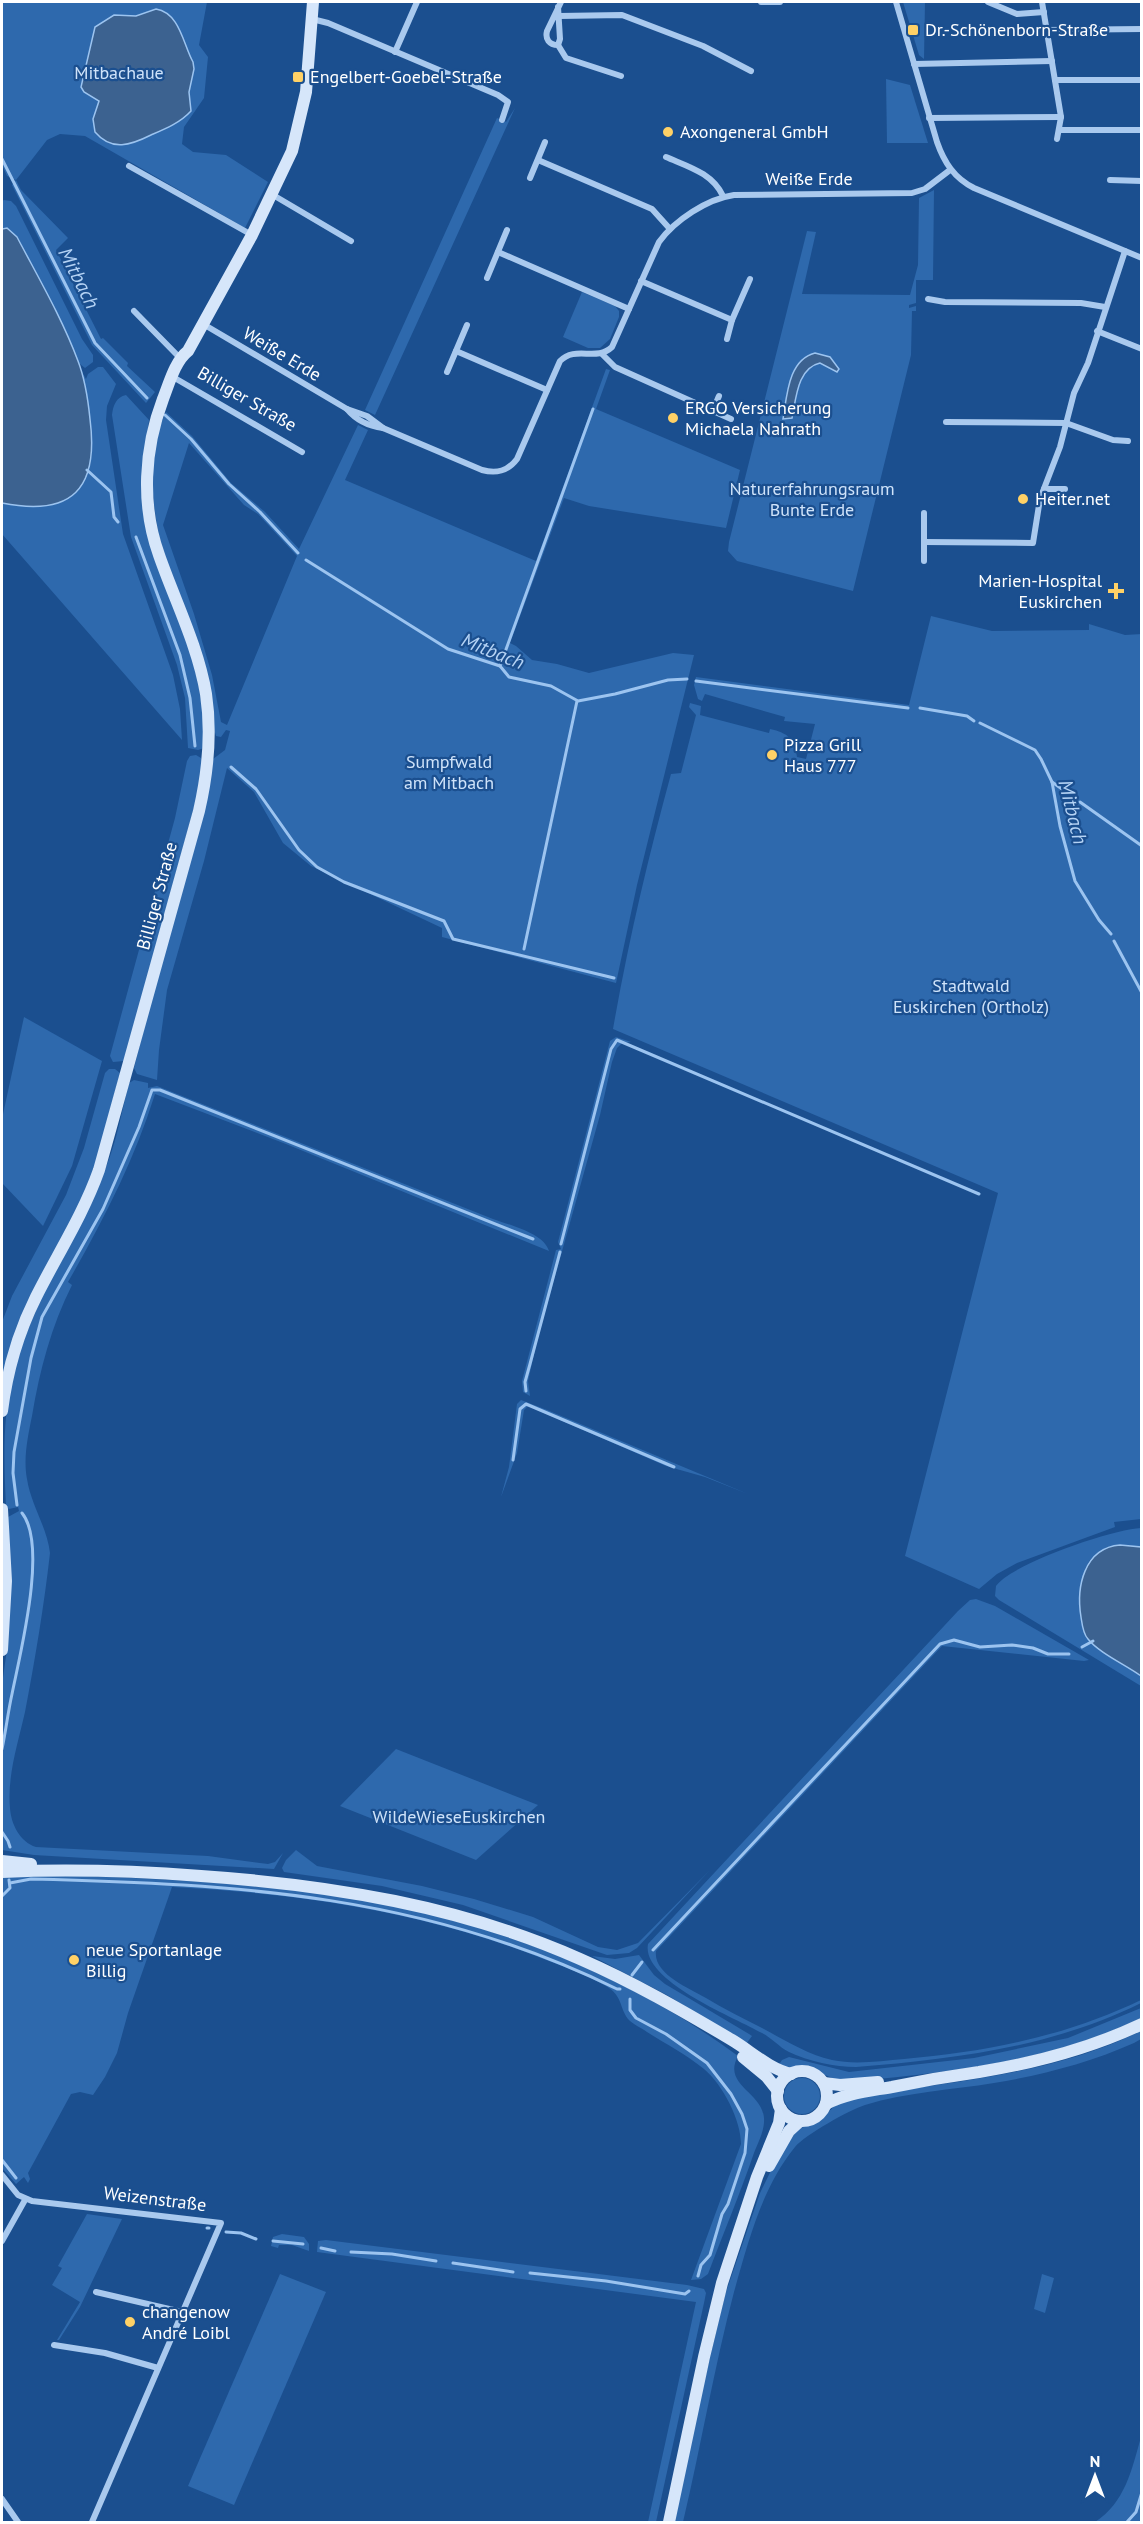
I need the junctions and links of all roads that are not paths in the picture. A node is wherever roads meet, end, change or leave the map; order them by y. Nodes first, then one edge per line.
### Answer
1 (313, 2) edge
2 (417, 2) edge
3 (761, 2) edge
4 (780, 2) edge
5 (896, 2) edge
6 (988, 2) edge
7 (1042, 2) edge
8 (560, 4) edge
9 (1044, 12) junction
10 (559, 16) junction
11 (312, 19) junction
12 (1142, 29) edge
13 (1047, 30) junction
14 (558, 45) junction
15 (395, 52) junction
16 (1052, 61) junction
17 (914, 64) junction
18 (751, 71) dead end
19 (621, 76) dead end
20 (1055, 80) junction
21 (1142, 80) edge
22 (1061, 117) junction
23 (929, 118) junction
24 (502, 120) dead end
25 (1060, 130) junction
26 (1142, 130) edge
27 (1057, 139) dead end
28 (546, 142) dead end
29 (666, 157) dead end
30 (538, 160) junction
31 (129, 166) dead end
32 (950, 170) junction
33 (530, 178) dead end
34 (1110, 180) dead end
35 (1142, 181) edge
36 (273, 195) junction
37 (723, 196) junction
38 (670, 229) junction
39 (507, 230) dead end
40 (252, 235) junction
41 (351, 241) dead end
42 (1125, 251) junction
43 (498, 252) junction
44 (1142, 258) edge
45 (487, 278) dead end
46 (750, 279) dead end
47 (641, 281) junction
48 (928, 299) dead end
49 (1106, 307) junction
50 (629, 309) junction
51 (134, 311) dead end
52 (732, 320) junction
53 (202, 324) junction
54 (467, 326) dead end
55 (1097, 331) junction
56 (727, 339) dead end
57 (1142, 350) edge
58 (456, 351) junction
59 (602, 354) junction
60 (180, 358) junction
61 (447, 372) dead end
62 (173, 377) junction
63 (547, 390) junction
64 (719, 396) dead end
65 (713, 410) junction
66 (731, 418) dead end
67 (946, 423) dead end
68 (1066, 423) junction
69 (1128, 441) dead end
70 (302, 452) dead end
71 (1044, 489) junction
72 (1065, 489) dead end
73 (924, 513) dead end
74 (924, 542) junction
75 (924, 561) dead end
76 (2, 1411) edge
77 (2, 1509) edge
78 (2, 1650) edge
79 (2, 1861) edge
80 (86, 1870) junction
81 (2, 1872) edge
82 (1142, 2024) edge
83 (708, 2027) junction
84 (791, 2074) junction
85 (927, 2079) junction
86 (824, 2083) junction
87 (777, 2091) junction
88 (826, 2104) junction
89 (781, 2109) junction
90 (800, 2121) junction
91 (2, 2175) edge
92 (25, 2200) junction
93 (748, 2207) junction
94 (2, 2241) edge
95 (96, 2292) dead end
96 (105, 2294) junction
97 (102, 2303) dead end
98 (182, 2312) junction
99 (54, 2345) dead end
100 (158, 2368) junction
101 (2, 2499) edge
102 (18, 2523) edge
103 (92, 2523) edge
104 (669, 2523) edge

1 - 11 main road, Billiger Straße
2 - 15 street
3 - 4 street
5 - 17 street
6 - 9 street
7 - 9 street
8 - 10 street
8 - 14 street
9 - 13 street
10 - 14 street
10 - 18 street
11 - 15 street
11 - 36 main road, Billiger Straße
12 - 13 street
13 - 16 street
14 - 19 street
15 - 24 street
16 - 17 street
16 - 20 street
17 - 23 street
20 - 21 street
20 - 22 street
22 - 23 street
22 - 25 street
23 - 32 street
25 - 26 street
25 - 27 street
28 - 30 street
29 - 37 street
30 - 33 street
30 - 38 street
31 - 40 street
32 - 37 street, Weiße Erde
32 - 42 street
34 - 35 street
36 - 40 main road, Billiger Straße
36 - 41 street
37 - 38 street, Weiße Erde
38 - 47 street, Weiße Erde
39 - 43 street
40 - 53 main road, Billiger Straße
42 - 44 street
42 - 49 street
43 - 45 street
43 - 50 street
46 - 52 street
47 - 50 street, Weiße Erde
47 - 52 street
48 - 49 street
49 - 55 street
50 - 59 street, Weiße Erde
51 - 60 street, Billiger Straße
52 - 56 street
53 - 60 main road, Billiger Straße
53 - 63 street, Weiße Erde
54 - 58 street
55 - 57 street
55 - 68 street
58 - 61 street
58 - 63 street
59 - 63 street, Weiße Erde
59 - 65 street
60 - 62 main road, Billiger Straße
62 - 70 street, Billiger Straße
62 - 76 main road, Billiger Straße
64 - 65 street
65 - 66 street
67 - 68 street
68 - 69 street
68 - 71 street
71 - 72 street
71 - 74 street
73 - 74 street
74 - 75 street
77 - 78 main road
79 - 80 main road
80 - 81 main road
80 - 83 main road
82 - 85 main road
83 - 84 main road
83 - 87 main road
84 - 86 main road
84 - 87 main road
85 - 86 main road
85 - 88 main road
86 - 88 main road
87 - 89 main road
88 - 90 main road
89 - 90 main road
89 - 93 main road
90 - 93 main road
91 - 92 street
92 - 94 street
92 - 98 street, Weizenstraße
93 - 104 main road
95 - 96 street
96 - 97 street
96 - 98 street
98 - 100 street, Weizenstraße
99 - 100 street
100 - 103 street, Weizenstraße
101 - 102 street

